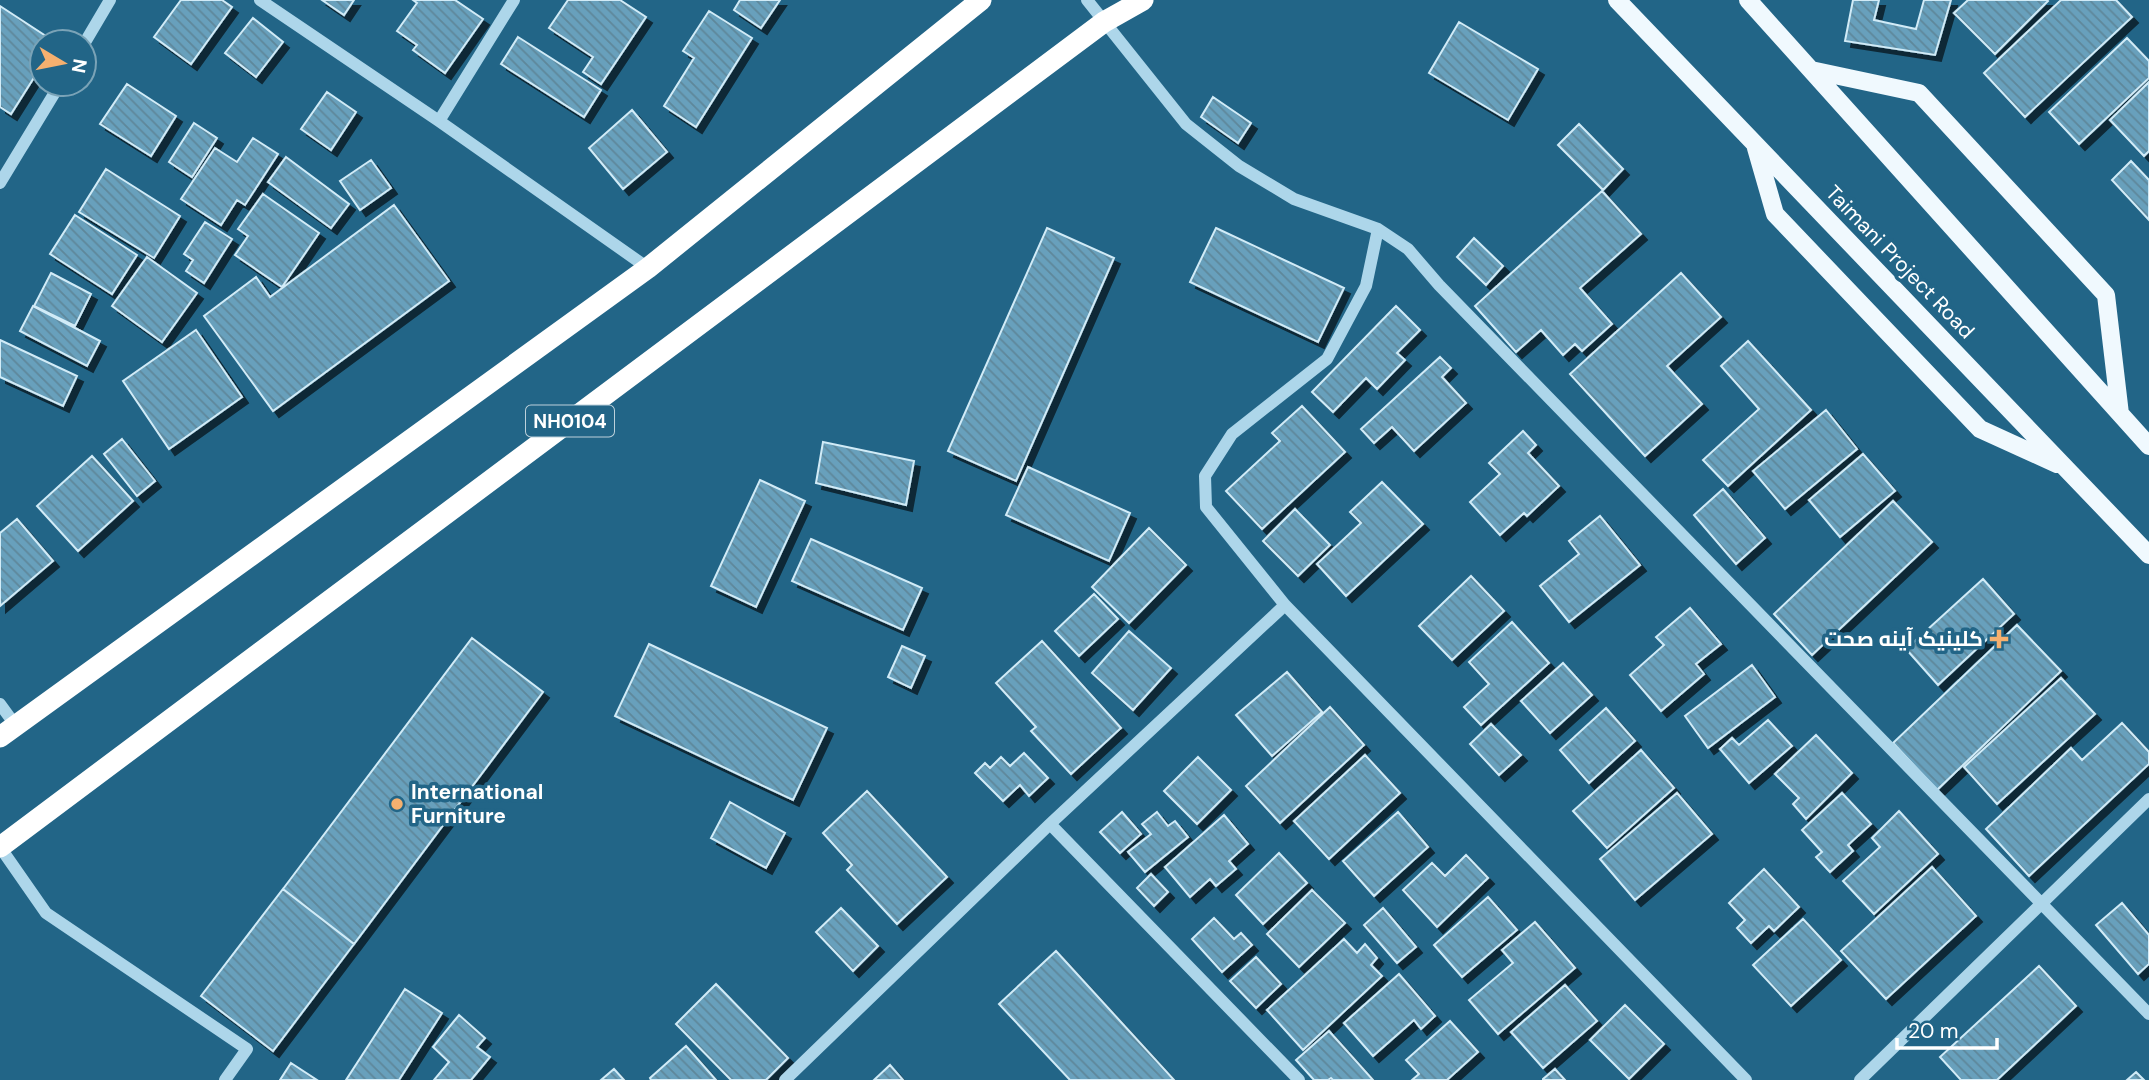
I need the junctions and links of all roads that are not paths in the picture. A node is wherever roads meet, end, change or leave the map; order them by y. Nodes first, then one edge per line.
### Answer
1 (110, 0) edge
2 (260, 0) edge
3 (514, 0) edge
4 (981, 0) edge
5 (1087, 0) edge
6 (1143, 0) edge
7 (1617, 0) edge
8 (1748, 0) edge
9 (1104, 22) junction
10 (93, 28) edge
11 (1811, 70) junction
12 (52, 98) edge
13 (439, 121) junction
14 (1755, 144) junction
15 (0, 183) edge
16 (1378, 229) junction
17 (648, 268) junction
18 (2120, 414) junction
19 (2149, 446) edge
20 (2065, 468) junction
21 (2149, 555) edge
22 (1285, 605) junction
23 (0, 704) edge
24 (8, 731) edge
25 (2149, 799) edge
26 (1050, 824) junction
27 (0, 847) edge
28 (2041, 904) junction
29 (2149, 1014) edge
30 (225, 1080) edge
31 (785, 1080) edge
32 (1299, 1080) edge
33 (1746, 1080) edge
34 (1860, 1080) edge

1 - 10 street
2 - 13 street
3 - 13 street
4 - 17 highway
5 - 9 street
6 - 9 highway, NH0104
7 - 14 main road, Taimani Project Road
8 - 11 main road
9 - 16 street
9 - 27 highway, NH0104
11 - 18 main road
11 - 18 main road
12 - 15 street
13 - 17 street
14 - 20 main road, Taimani Project Road
14 - 20 main road
16 - 22 street
16 - 28 street
17 - 24 highway
18 - 19 main road
20 - 21 main road, Taimani Project Road
22 - 26 street
22 - 33 street
23 - 24 street
25 - 28 street
26 - 31 street
26 - 32 street
27 - 30 street
28 - 29 street
28 - 34 street

